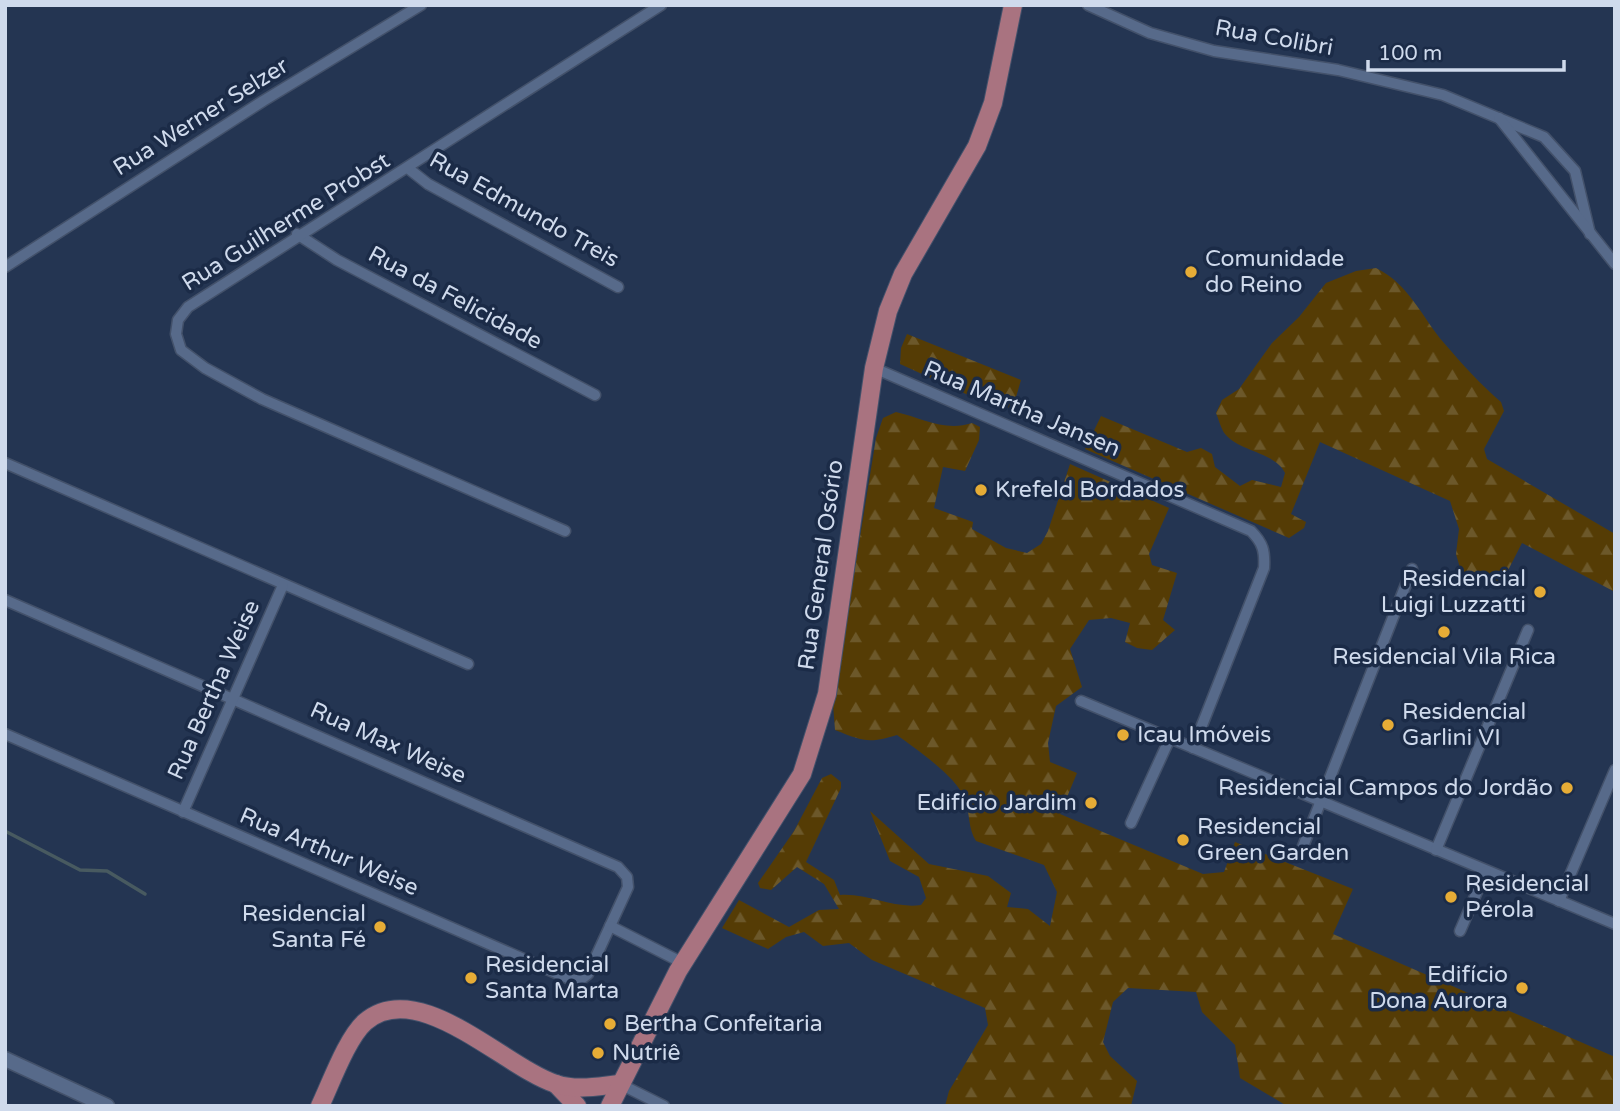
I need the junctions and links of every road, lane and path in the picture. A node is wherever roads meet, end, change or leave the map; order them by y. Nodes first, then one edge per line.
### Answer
1 (421, 5) edge
2 (661, 5) edge
3 (1013, 5) edge
4 (1088, 5) edge
5 (1497, 116) junction
6 (1544, 137) junction
7 (1528, 151) junction
8 (409, 169) junction
9 (1579, 183) junction
10 (1557, 193) junction
11 (298, 234) junction
12 (1590, 234) junction
13 (1615, 264) edge
14 (5, 267) edge
15 (618, 287) dead end
16 (874, 368) junction
17 (595, 395) dead end
18 (5, 463) edge
19 (565, 531) dead end
20 (1412, 569) dead end
21 (283, 585) junction
22 (5, 600) edge
23 (1528, 630) dead end
24 (468, 664) dead end
25 (234, 697) junction
26 (1081, 701) dead end
27 (5, 734) edge
28 (1170, 738) junction
29 (1193, 748) junction
30 (1615, 770) edge
31 (1321, 801) junction
32 (183, 812) junction
33 (1131, 823) dead end
34 (1436, 850) junction
35 (1300, 855) dead end
36 (1486, 871) junction
37 (1559, 901) junction
38 (1615, 924) edge
39 (610, 926) junction
40 (1460, 931) dead end
41 (682, 964) junction
42 (5, 1059) edge
43 (556, 1084) junction
44 (620, 1084) junction
45 (107, 1106) edge
46 (320, 1106) edge
47 (577, 1106) edge
48 (610, 1106) edge
49 (664, 1106) edge

1 - 14 street, Rua Werner Selzer
2 - 8 street, Rua Guilherme Probst
3 - 16 main road, Rua General Osório
4 - 5 street, Rua Colibri
5 - 6 street, Rua Colibri
5 - 7 street, Rua Colibri
6 - 7 street
6 - 9 street, Rua Colibri
7 - 10 street, Rua Colibri
8 - 11 street, Rua Guilherme Probst
8 - 15 street, Rua Edmundo Treis
9 - 10 street
9 - 12 street, Rua Colibri
10 - 12 street, Rua Colibri
11 - 17 street, Rua da Felicidade
11 - 19 street, Rua Guilherme Probst
12 - 13 street, Rua Colibri
16 - 29 street, Rua Martha Jansen
16 - 41 main road, Rua General Osório
18 - 21 street
20 - 31 street
21 - 24 street
21 - 25 street, Rua Bertha Weise
22 - 25 street, Rua Max Weise
23 - 34 street
25 - 32 street, Rua Bertha Weise
25 - 39 street, Rua Max Weise
26 - 28 street
27 - 32 street, Rua Arthur Weise
28 - 29 street
28 - 33 street
29 - 31 street
30 - 37 street
31 - 34 street
31 - 35 street
32 - 39 street, Rua Arthur Weise
34 - 36 street
36 - 37 street
36 - 40 street
37 - 38 street
39 - 41 street
41 - 44 main road, Rua General Osório
42 - 45 street
43 - 44 main road
43 - 46 main road
43 - 47 main road
44 - 48 main road, Rua General Osório
44 - 49 street

